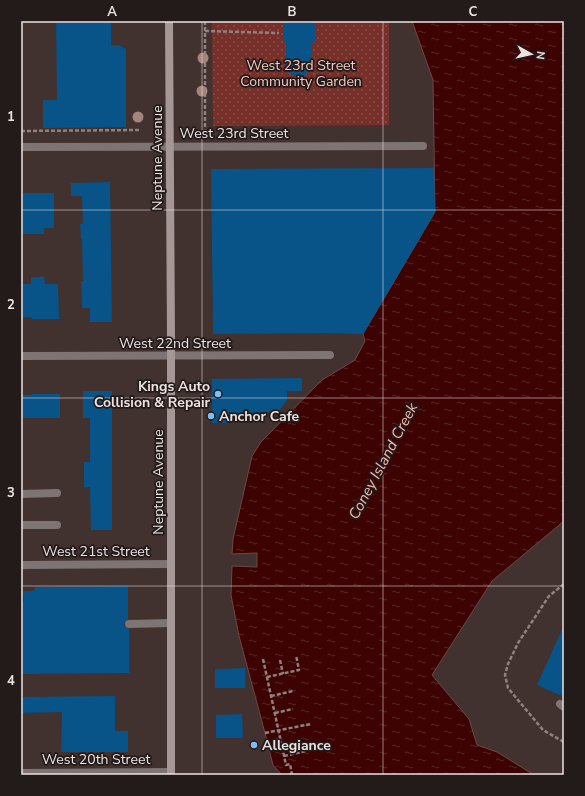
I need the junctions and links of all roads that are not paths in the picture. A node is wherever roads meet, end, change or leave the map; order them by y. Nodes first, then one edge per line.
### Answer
1 (169, 21) edge
2 (170, 146) junction
3 (424, 146) dead end
4 (21, 147) edge
5 (330, 355) dead end
6 (21, 356) edge
7 (171, 356) junction
8 (57, 493) dead end
9 (21, 494) edge
10 (21, 525) edge
11 (58, 525) dead end
12 (171, 564) junction
13 (21, 565) edge
14 (171, 623) junction
15 (128, 624) dead end
16 (21, 773) edge
17 (171, 773) edge

1 - 2 main road, Neptune Avenue
2 - 3 street, West 23rd Street
2 - 4 street, West 23rd Street
2 - 7 main road, Neptune Avenue
5 - 7 street, West 22nd Street
6 - 7 street, West 22nd Street
7 - 12 main road, Neptune Avenue
8 - 9 street
10 - 11 street
12 - 13 street, West 21st Street
12 - 14 main road, Neptune Avenue
14 - 15 street
14 - 17 main road, Neptune Avenue
16 - 17 street, West 20th Street

